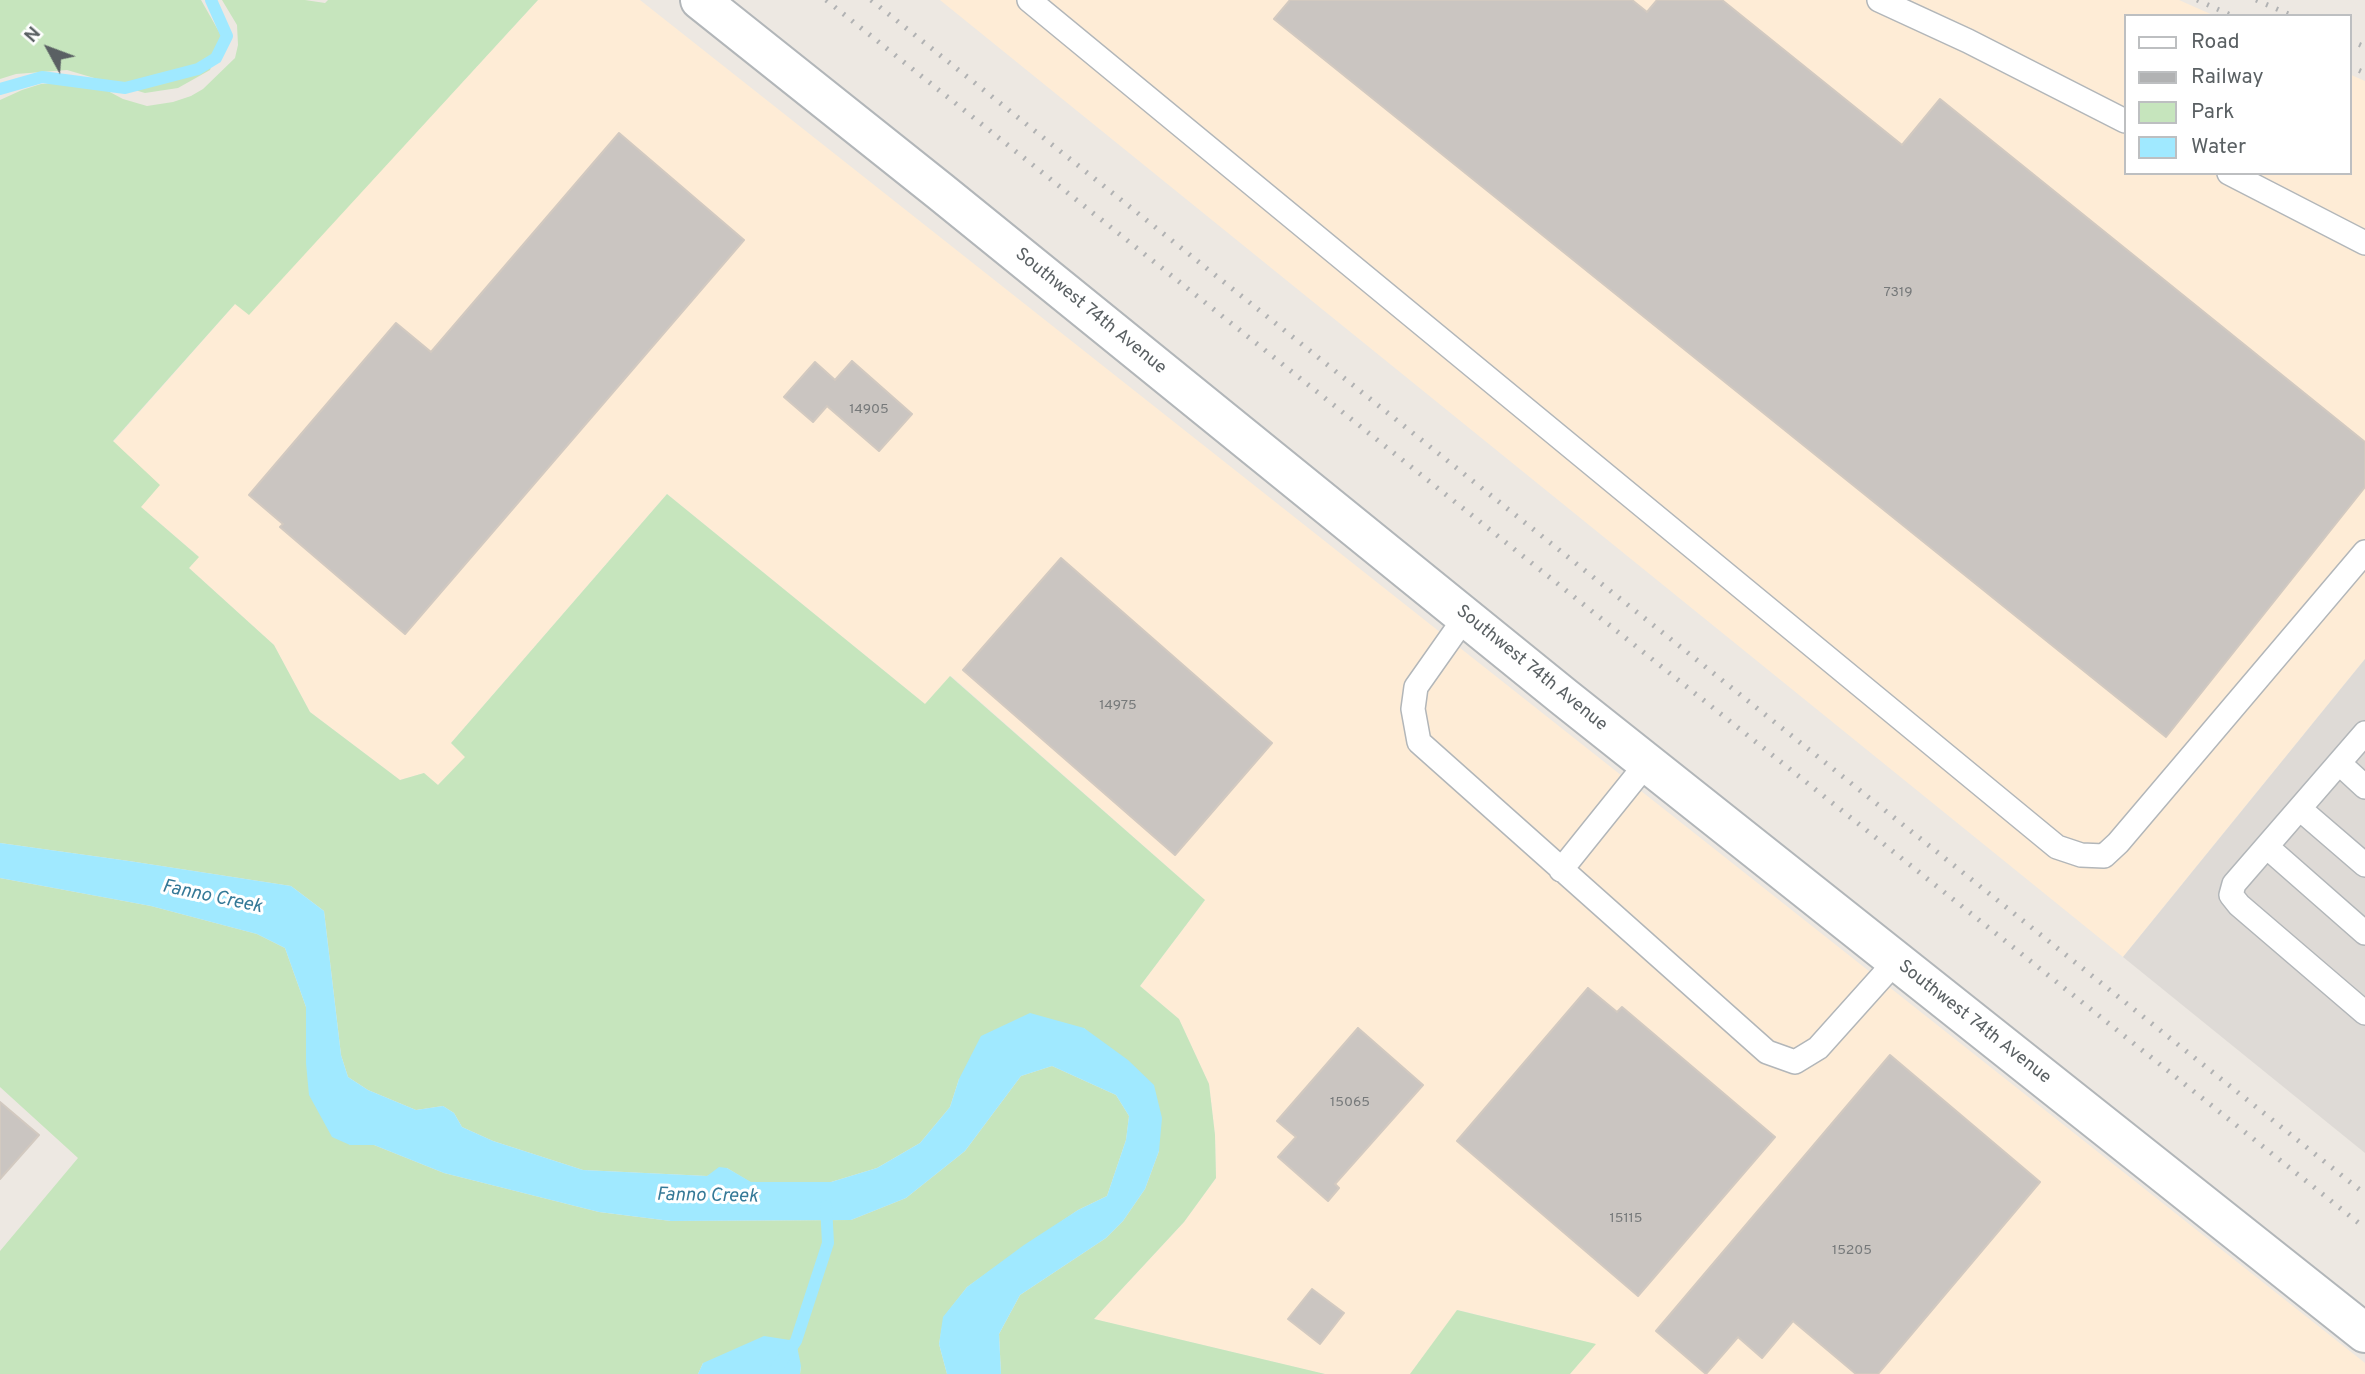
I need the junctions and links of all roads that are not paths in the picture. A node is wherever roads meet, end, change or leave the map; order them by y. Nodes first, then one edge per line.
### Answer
1 (700, 0) edge
2 (1029, 0) edge
3 (1879, 0) edge
4 (2124, 120) edge
5 (2232, 175) edge
6 (2365, 243) edge
7 (2365, 552) edge
8 (1466, 616) junction
9 (2365, 733) edge
10 (1647, 763) junction
11 (2339, 764) junction
12 (2365, 787) edge
13 (2300, 808) junction
14 (2267, 847) junction
15 (2365, 865) edge
16 (1561, 870) junction
17 (2365, 933) edge
18 (1896, 961) junction
19 (2365, 1013) edge
20 (2365, 1333) edge

1 - 8 street, Southwest 74th Avenue
2 - 7 lane
3 - 4 lane
5 - 6 lane
8 - 10 street, Southwest 74th Avenue
8 - 16 lane
9 - 11 lane
10 - 16 lane
10 - 18 street, Southwest 74th Avenue
11 - 12 lane
11 - 13 lane
13 - 14 lane
13 - 15 lane
14 - 17 lane
14 - 19 lane
16 - 18 lane
18 - 20 street, Southwest 74th Avenue

